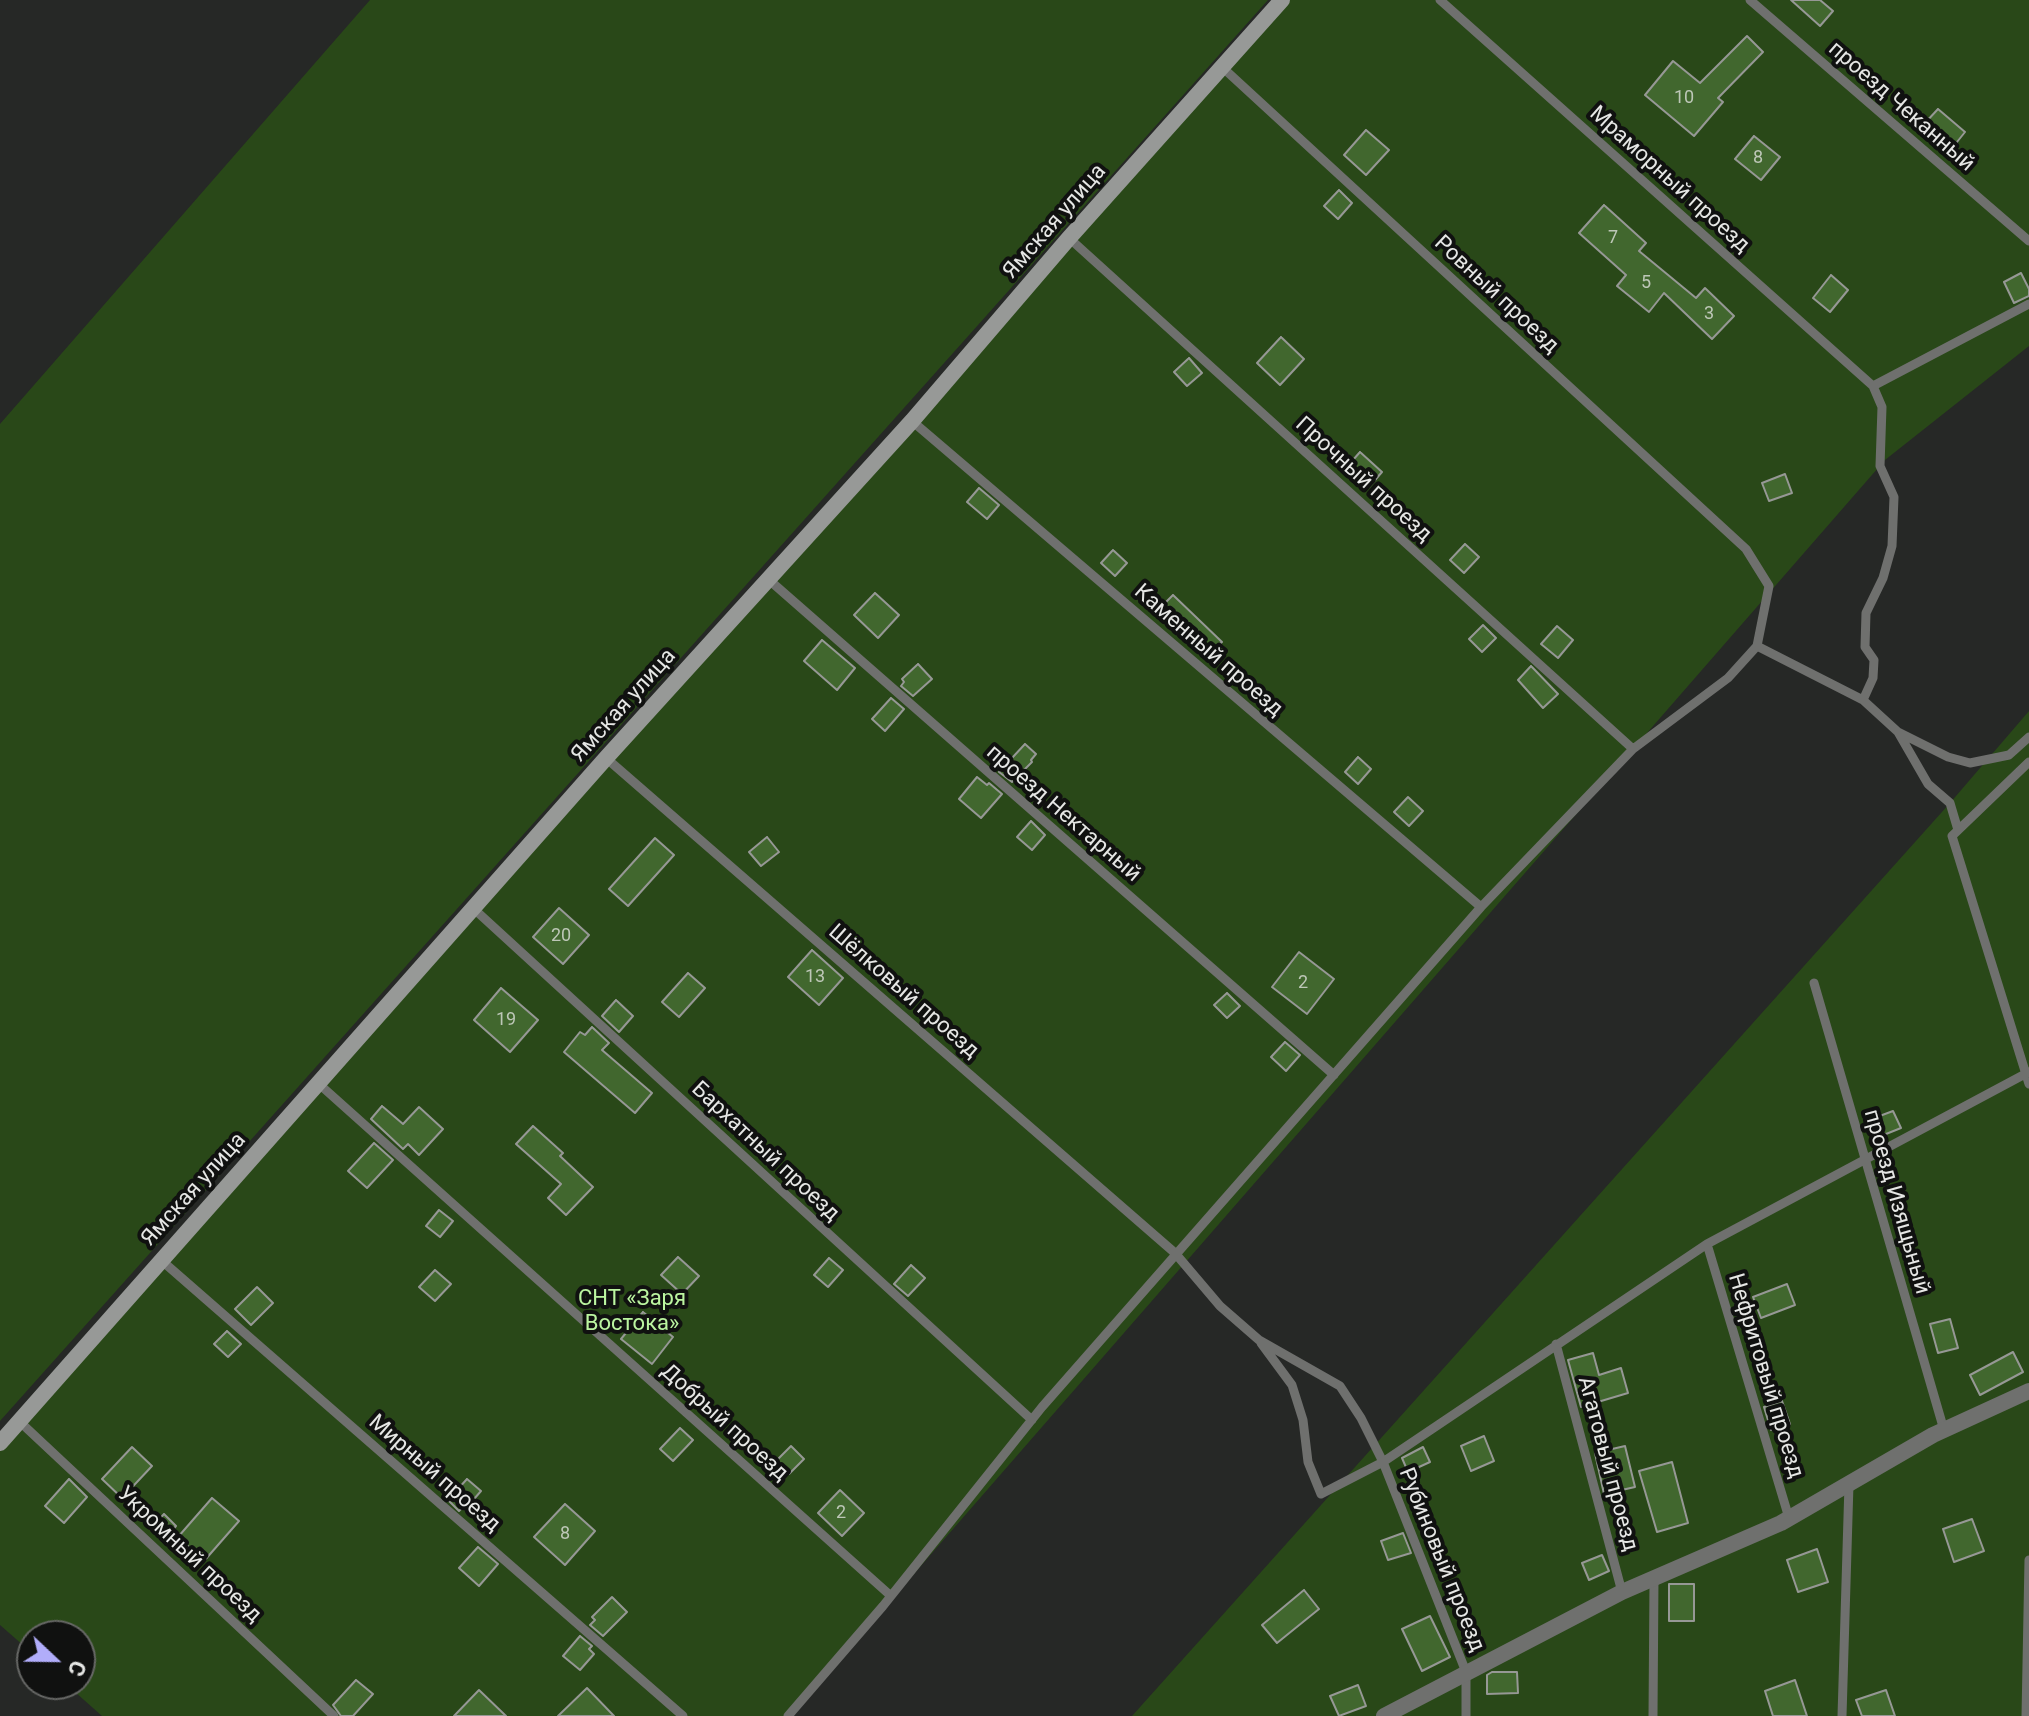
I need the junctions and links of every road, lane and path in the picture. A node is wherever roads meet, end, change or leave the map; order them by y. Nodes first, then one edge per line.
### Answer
1 (1282, 0) edge
2 (1440, 0) edge
3 (1750, 0) edge
4 (1222, 67) junction
5 (1069, 238) junction
6 (2029, 241) edge
7 (2029, 304) edge
8 (1873, 386) junction
9 (912, 421) junction
10 (768, 579) junction
11 (1757, 646) junction
12 (1863, 700) junction
13 (1898, 732) junction
14 (2029, 737) edge
15 (1633, 749) junction
16 (606, 758) junction
17 (2029, 762) edge
18 (1955, 833) junction
19 (1481, 907) junction
20 (474, 909) junction
21 (1814, 983) dead end
22 (1334, 1075) junction
23 (2028, 1076) edge
24 (319, 1084) junction
25 (1866, 1161) junction
26 (1707, 1244) junction
27 (1175, 1253) junction
28 (161, 1260) junction
29 (1259, 1340) junction
30 (1556, 1344) junction
31 (2029, 1391) edge
32 (1032, 1420) junction
33 (19, 1421) junction
34 (1944, 1430) junction
35 (0, 1443) edge
36 (1383, 1462) junction
37 (1849, 1482) junction
38 (1789, 1518) junction
39 (2029, 1560) edge
40 (1654, 1579) junction
41 (1622, 1592) junction
42 (891, 1596) junction
43 (1466, 1672) junction
44 (334, 1716) edge
45 (683, 1716) edge
46 (788, 1716) edge
47 (1384, 1716) edge
48 (1466, 1716) edge
49 (1653, 1716) edge
50 (1842, 1716) edge
51 (2026, 1716) edge

1 - 4 street, Ямская улица
2 - 8 lane, Мраморный проезд
3 - 6 lane, проезд Чеканный
4 - 5 street, Ямская улица
4 - 11 lane, Ровный проезд
5 - 9 street, Ямская улица
5 - 15 lane, Прочный проезд
7 - 8 lane
8 - 12 lane
9 - 10 street, Ямская улица
9 - 19 lane, Каменный проезд
10 - 16 street, Ямская улица
10 - 22 lane, проезд Нектарный
11 - 12 lane
11 - 15 lane
12 - 13 lane
13 - 14 lane
13 - 18 lane
15 - 19 lane
16 - 20 street, Ямская улица
16 - 27 lane, Шёлковый проезд
17 - 18 lane
18 - 23 lane
19 - 22 lane
20 - 24 street, Ямская улица
20 - 32 lane, Бархатный проезд
21 - 25 lane, проезд Изящьный
22 - 27 lane
23 - 25 lane
24 - 28 street, Ямская улица
24 - 42 lane, Добрый проезд
25 - 26 lane
25 - 34 lane, проезд Изящьный
26 - 30 lane
26 - 38 lane, Нефритовый проезд
27 - 29 lane, Шёлковый проезд
27 - 32 lane
28 - 33 street, Ямская улица
28 - 45 lane, Мирный проезд
29 - 36 lane, Рубиновый проезд
29 - 36 lane
30 - 36 lane
30 - 41 lane, Агатовый проезд
31 - 34 street
32 - 42 lane
33 - 35 street, Ямская улица
33 - 44 lane, Укромный проезд
34 - 37 street
36 - 43 lane, Рубиновый проезд
37 - 38 street
37 - 50 lane
38 - 40 street
39 - 51 lane
40 - 41 street
40 - 49 lane
41 - 43 street
42 - 46 lane
43 - 47 street
43 - 48 lane

